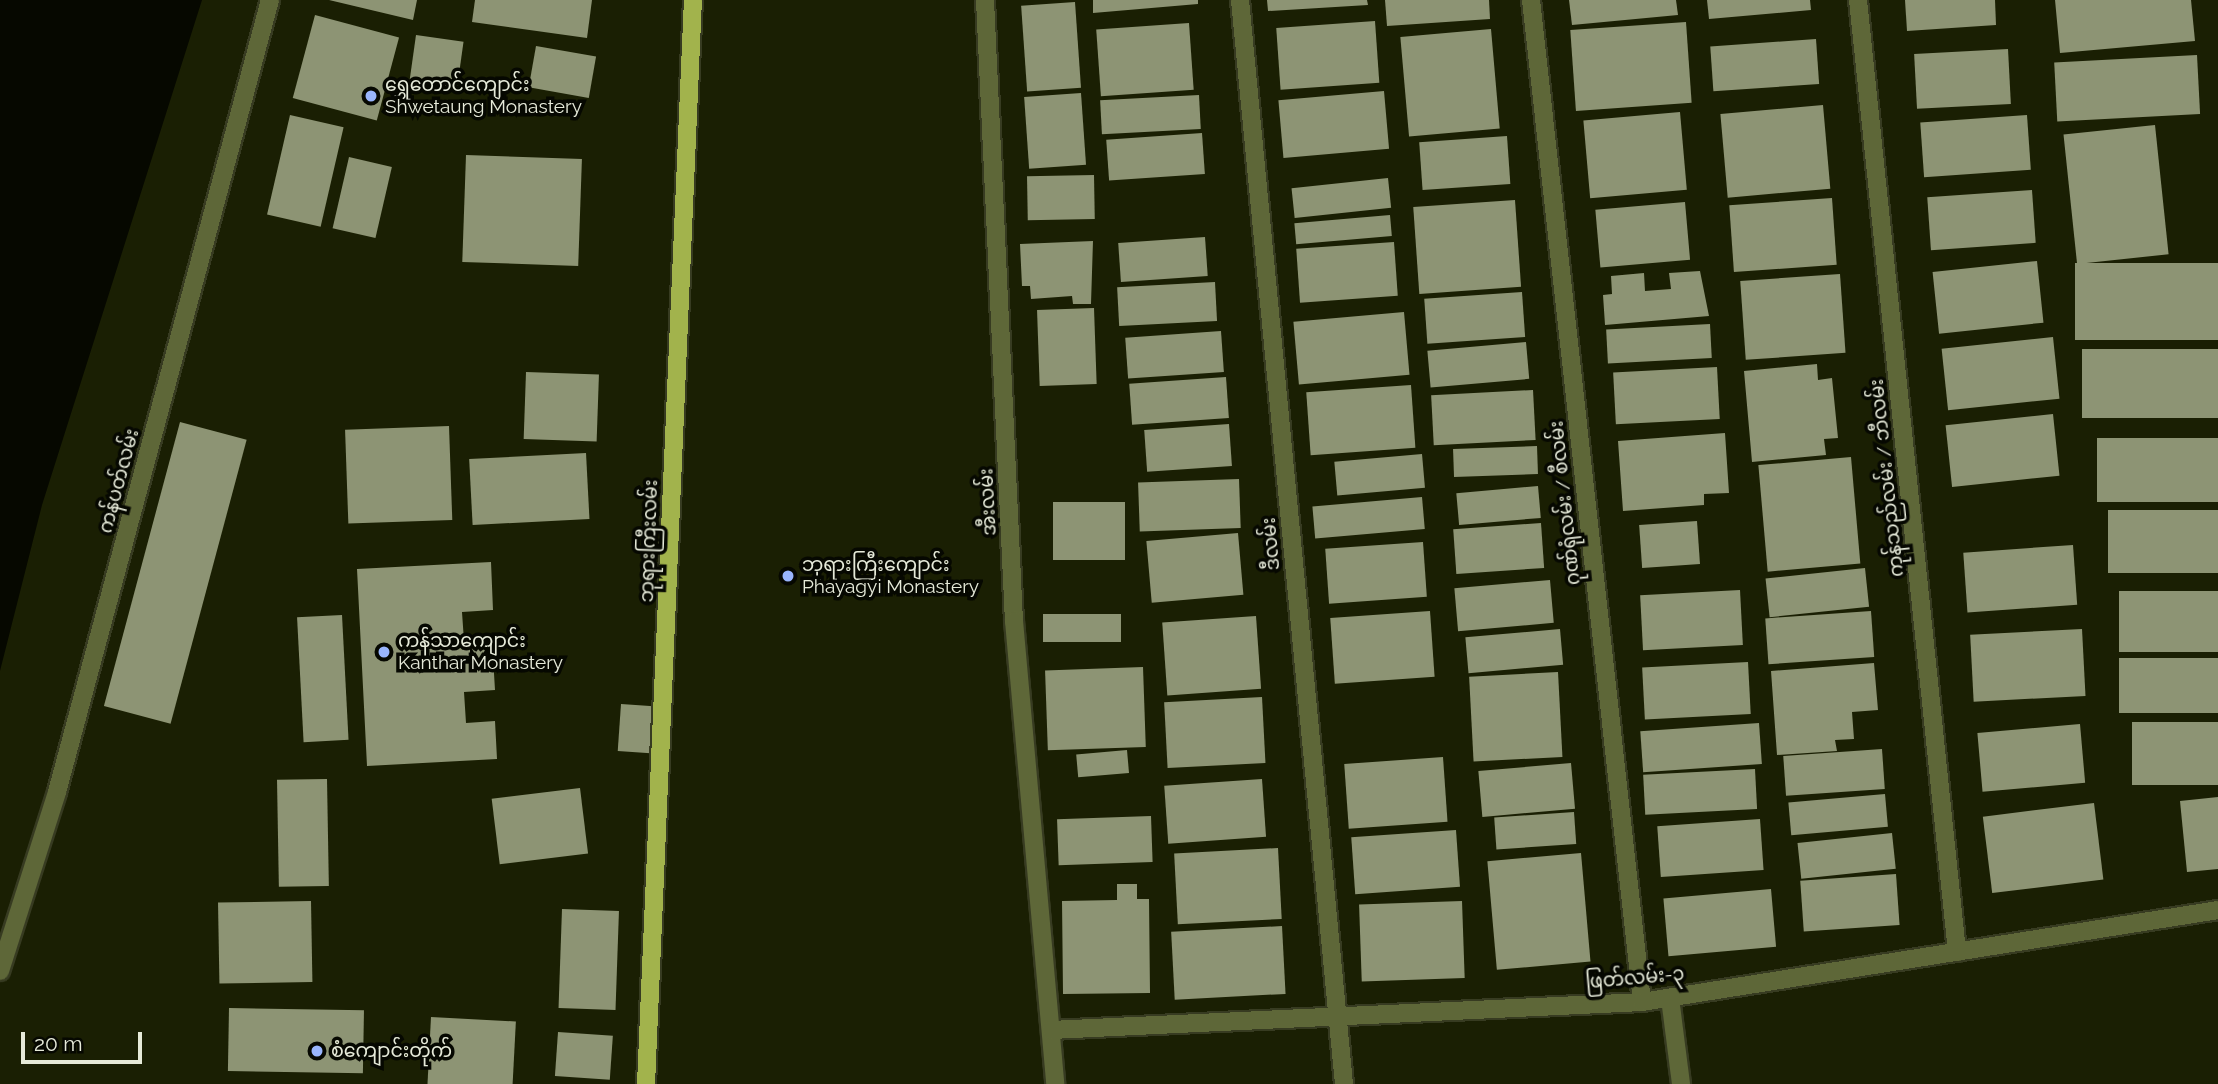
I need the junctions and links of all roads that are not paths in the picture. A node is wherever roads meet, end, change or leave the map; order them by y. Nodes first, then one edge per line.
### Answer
1 (270, 0) edge
2 (693, 0) edge
3 (985, 0) edge
4 (1240, 0) edge
5 (1531, 0) edge
6 (1858, 0) edge
7 (2218, 910) edge
8 (1957, 951) junction
9 (0, 971) edge
10 (1670, 998) junction
11 (1642, 1002) junction
12 (1337, 1015) junction
13 (1051, 1030) junction
14 (646, 1084) edge
15 (1055, 1084) edge
16 (1344, 1084) edge
17 (1681, 1084) edge

1 - 9 street, ကန်ပတ်လမ်း
2 - 14 main road, ဘုရားကြီးလမ်း
3 - 13 street, အီးလမ်း
4 - 12 street, ဒီလမ်း
5 - 11 street, ဂုဏ်ရုံလမ်း / စီလမ်း
6 - 8 street, ကုန်သည်လမ်း / ဘီလမ်း
7 - 8 street, ဖြတ်လမ်း-၃
8 - 10 street, ဖြတ်လမ်း-၃
10 - 11 street, ဖြတ်လမ်း-၃
10 - 17 street
11 - 12 street, ဖြတ်လမ်း-၃
12 - 13 street, ဖြတ်လမ်း-၃
12 - 16 street, ဒီလမ်း
13 - 15 street, အီးလမ်း

